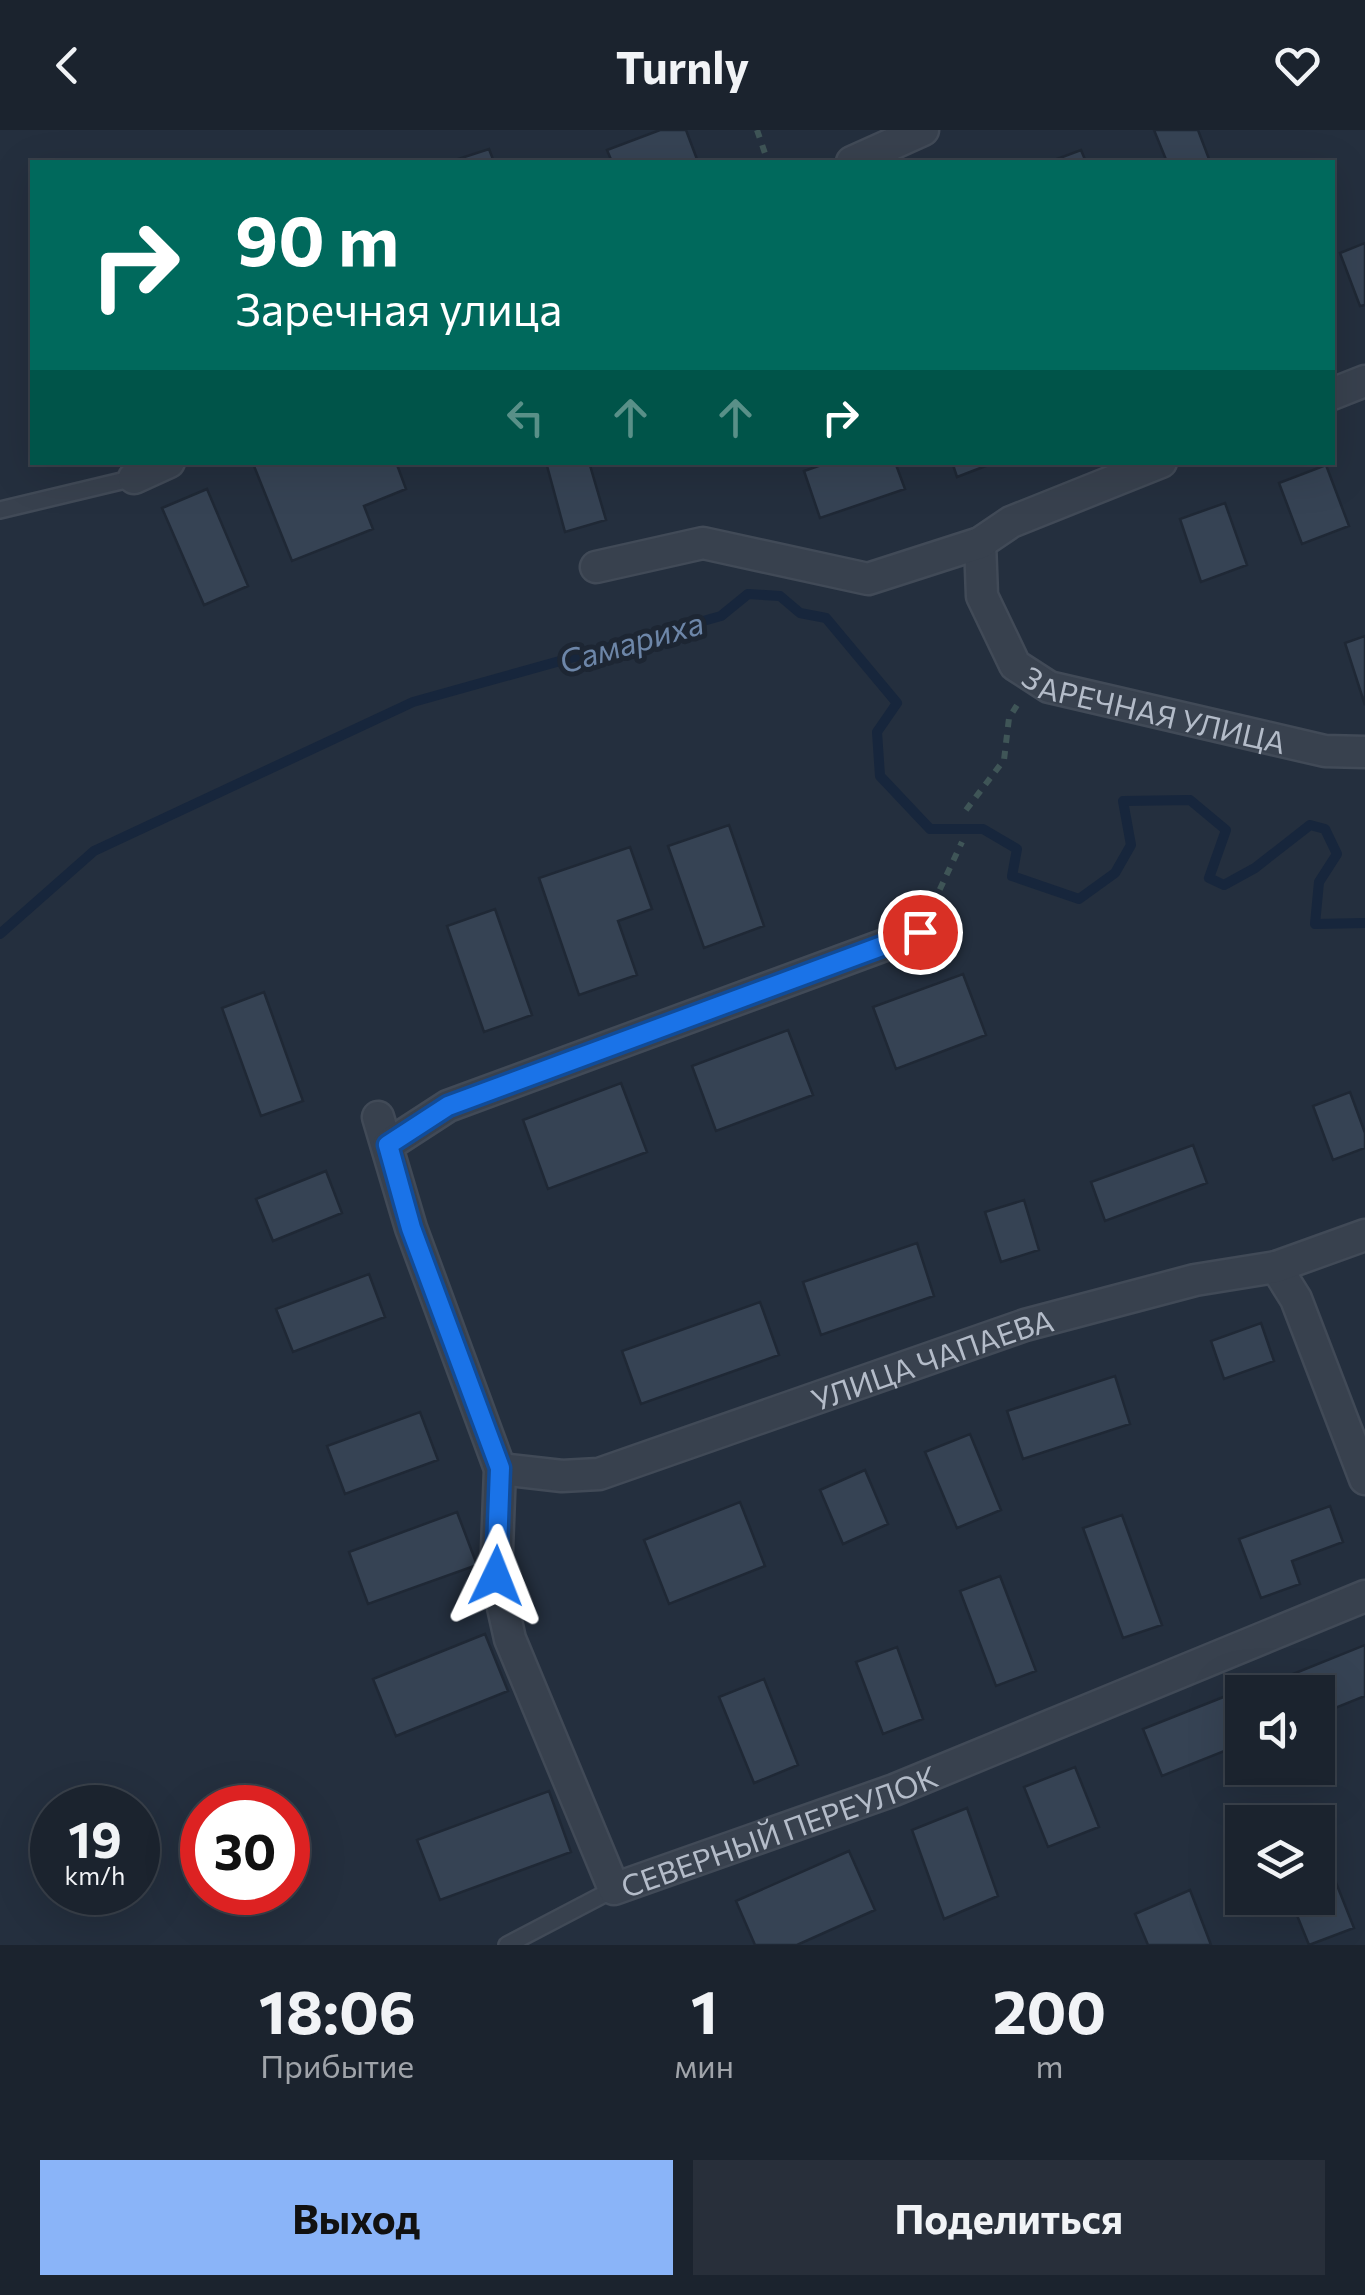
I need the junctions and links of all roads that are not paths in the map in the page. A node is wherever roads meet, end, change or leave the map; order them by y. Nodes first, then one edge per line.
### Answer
1 (924, 130) edge
2 (856, 160) edge
3 (1365, 381) edge
4 (1335, 393) edge
5 (162, 465) edge
6 (1154, 465) edge
7 (134, 478) joint
8 (0, 510) edge
9 (980, 542) junction
10 (596, 567) dead end
11 (1365, 752) edge
12 (920, 932) road end
13 (1365, 1235) edge
14 (1276, 1267) junction
15 (500, 1468) junction
16 (1365, 1479) edge
17 (1365, 1596) edge
18 (614, 1889) junction
19 (508, 1945) edge

1 - 2 street
3 - 4 street
5 - 7 street
6 - 9 street
7 - 8 lane
9 - 10 street
9 - 11 street, ЗАРЕЧНАЯ УЛИЦА
12 - 15 street, СЕВЕРНЫЙ ПЕРЕУЛОК
13 - 14 street, УЛИЦА ЧАПАЕВА
14 - 15 street, УЛИЦА ЧАПАЕВА
14 - 16 street
15 - 18 street, СЕВЕРНЫЙ ПЕРЕУЛОК
17 - 18 street, СЕВЕРНЫЙ ПЕРЕУЛОК
18 - 19 lane

